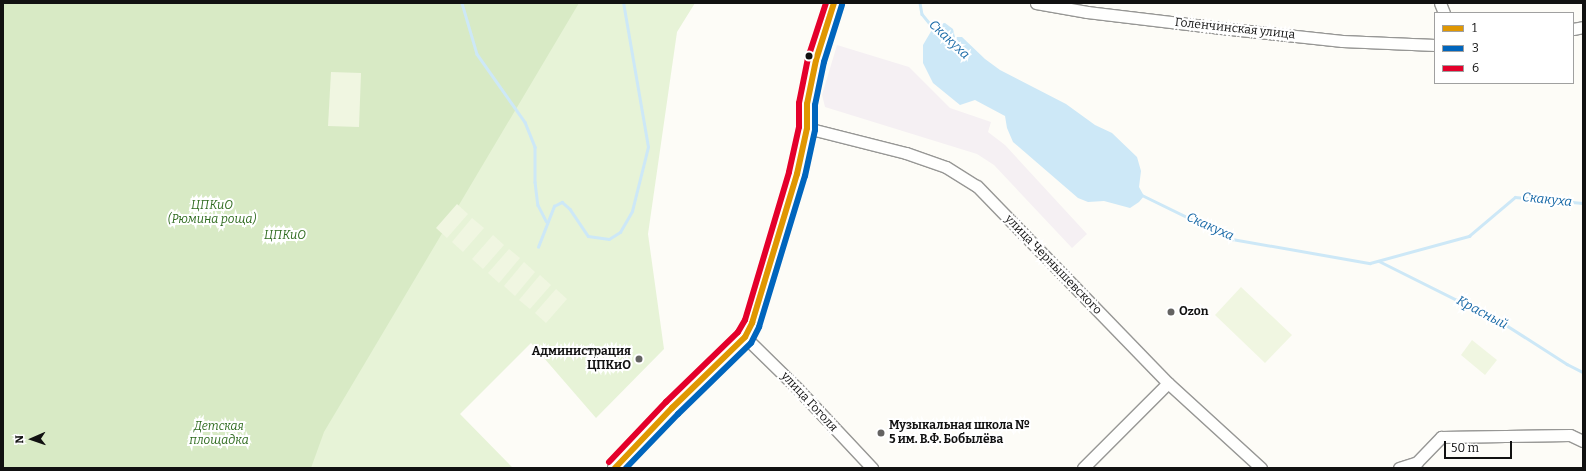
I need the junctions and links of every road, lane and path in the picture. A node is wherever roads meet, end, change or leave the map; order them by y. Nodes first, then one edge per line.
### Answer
1 (834, 3) edge
2 (1036, 3) edge
3 (1434, 45) edge
4 (807, 128) junction
5 (745, 337) junction
6 (1168, 383) junction
7 (1583, 441) edge
8 (615, 468) edge
9 (872, 468) edge
10 (1083, 468) edge
11 (1261, 468) edge
12 (1399, 468) edge

1 - 4 street
2 - 3 street, Голенчинская улица
4 - 5 street
4 - 6 street, улица Чернышевского
5 - 8 street
5 - 9 street, улица Гоголя
6 - 10 street
6 - 11 street, улица Чернышевского
7 - 12 street

